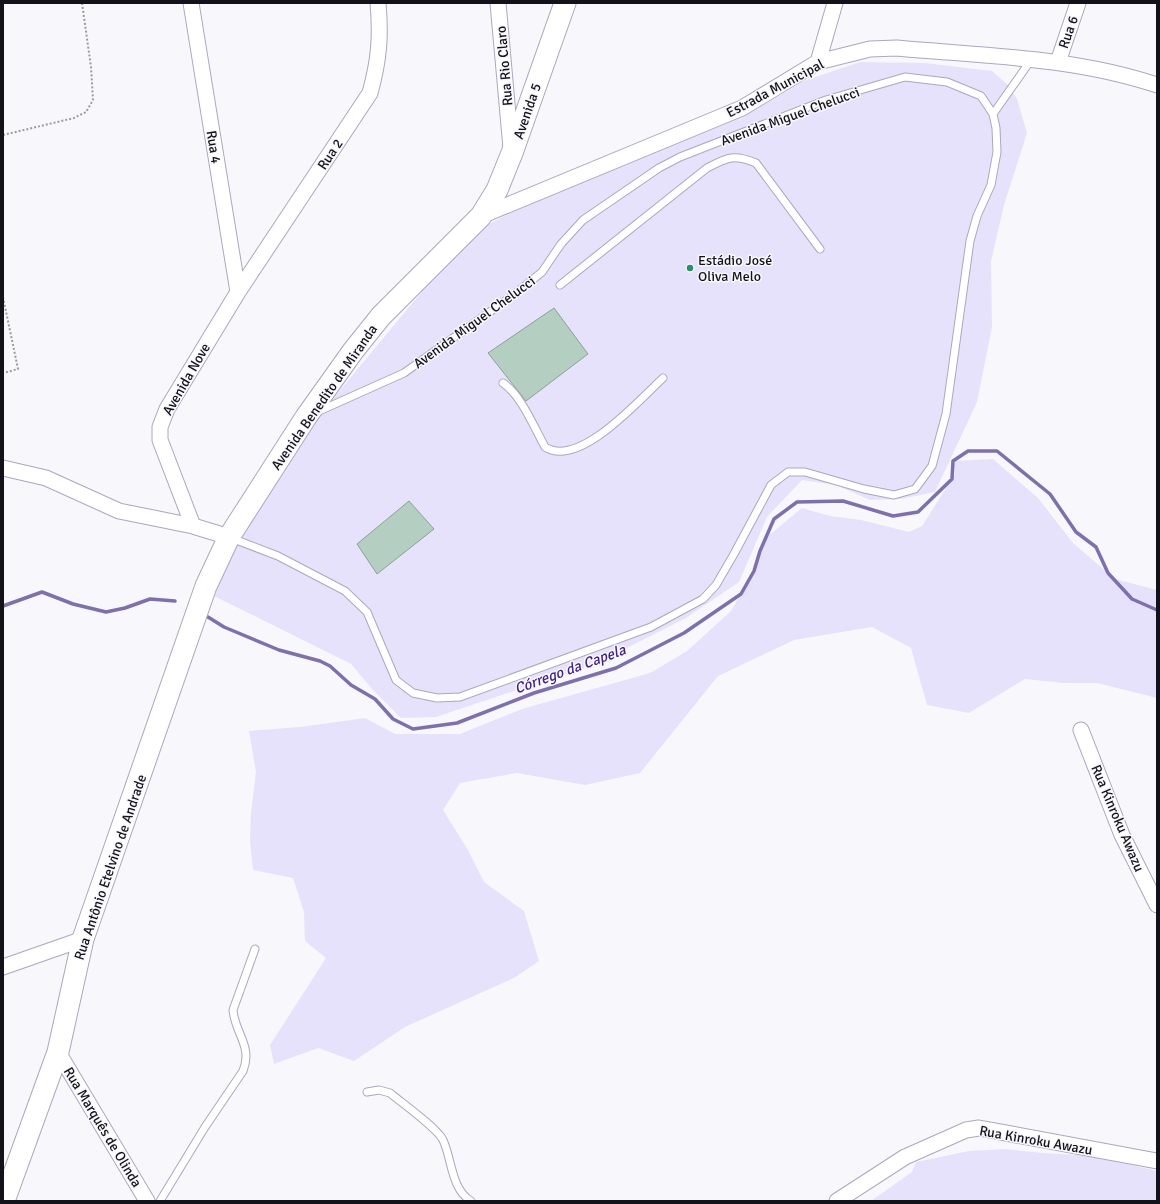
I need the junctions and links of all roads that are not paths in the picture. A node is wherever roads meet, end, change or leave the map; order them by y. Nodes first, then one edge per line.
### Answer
1 (191, 3) edge
2 (378, 3) edge
3 (498, 3) edge
4 (565, 3) edge
5 (835, 3) edge
6 (1078, 3) edge
7 (1031, 60) junction
8 (818, 62) junction
9 (1058, 62) junction
10 (1157, 84) edge
11 (994, 114) junction
12 (512, 153) junction
13 (481, 216) junction
14 (820, 249) dead end
15 (560, 285) dead end
16 (238, 292) junction
17 (663, 378) dead end
18 (502, 383) dead end
19 (306, 417) junction
20 (3, 468) edge
21 (193, 526) junction
22 (230, 537) junction
23 (1081, 730) dead end
24 (1157, 905) edge
25 (83, 939) junction
26 (255, 949) dead end
27 (3, 966) edge
28 (58, 1052) junction
29 (367, 1092) dead end
30 (1157, 1161) edge
31 (4, 1201) edge
32 (148, 1201) edge
33 (160, 1201) edge
34 (471, 1201) edge
35 (837, 1201) edge

1 - 16 street, Rua 4
2 - 16 street, Rua 2
3 - 12 street, Rua Rio Claro
4 - 12 street, Avenida 5
5 - 8 street
6 - 9 street, Rua 6
7 - 8 street, Estrada Municipal
7 - 9 street, Estrada Municipal
7 - 11 lane
8 - 13 street, Estrada Municipal
9 - 10 street, Estrada Municipal
11 - 19 lane, Avenida Miguel Chelucci
11 - 22 lane
12 - 13 street, Avenida 5
13 - 19 street, Avenida Benedito de Miranda
14 - 15 lane
16 - 21 street, Avenida Nove
17 - 18 lane
19 - 22 street, Avenida Benedito de Miranda
20 - 21 street
21 - 22 street
22 - 25 street, Rua Antônio Etelvino de Andrade
23 - 24 street, Rua Kinroku Awazu
25 - 27 street
25 - 28 street, Rua Antônio Etelvino de Andrade
26 - 33 lane
28 - 31 street, Rua Antônio Etelvino de Andrade
28 - 32 street, Rua Marquês de Olinda
29 - 34 lane
30 - 35 street, Rua Kinroku Awazu

